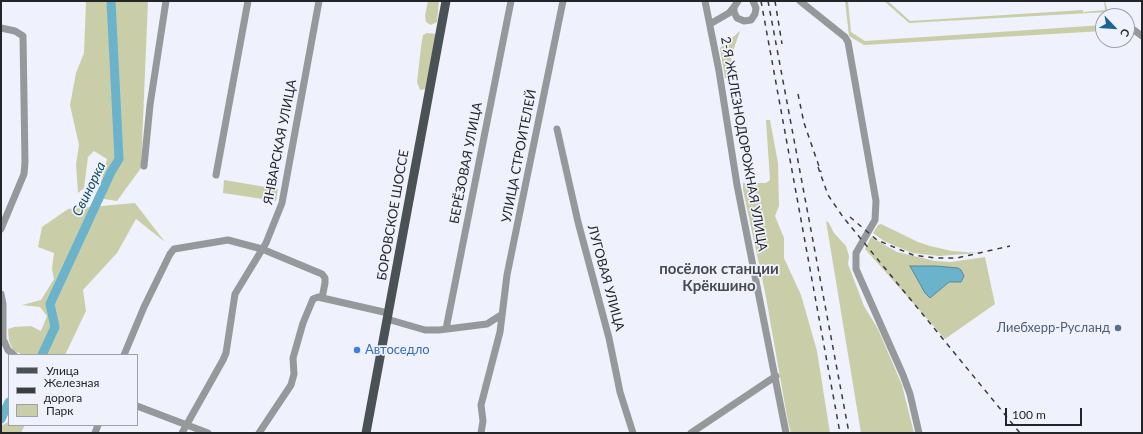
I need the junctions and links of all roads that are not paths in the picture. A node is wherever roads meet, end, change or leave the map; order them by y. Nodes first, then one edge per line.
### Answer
1 (166, 1) edge
2 (248, 1) edge
3 (319, 1) edge
4 (446, 1) edge
5 (511, 1) edge
6 (563, 1) edge
7 (705, 1) edge
8 (753, 1) edge
9 (800, 1) edge
10 (734, 9) edge
11 (710, 24) junction
12 (1, 28) edge
13 (557, 129) dead end
14 (144, 166) dead end
15 (216, 175) dead end
16 (1, 229) edge
17 (262, 249) junction
18 (1, 294) edge
19 (320, 297) junction
20 (501, 315) junction
21 (387, 316) junction
22 (446, 329) junction
23 (13, 354) edge
24 (124, 354) edge
25 (776, 376) junction
26 (138, 406) edge
27 (186, 424) junction
28 (182, 433) edge
29 (208, 433) edge
30 (259, 433) edge
31 (366, 433) edge
32 (481, 433) edge
33 (633, 433) edge
34 (691, 433) edge
35 (786, 433) edge
36 (919, 433) edge

1 - 14 street
2 - 15 street
3 - 17 street, ЯНВАРСКАЯ УЛИЦА
4 - 21 main road, БОРОВСКОЕ ШОССЕ
5 - 22 street, БЕРЁЗОВАЯ УЛИЦА
6 - 20 street, УЛИЦА СТРОИТЕЛЕЙ
7 - 11 street, 2-Я ЖЕЛЕЗНОДОРОЖНАЯ УЛИЦА
8 - 10 street
9 - 36 street
10 - 11 street
11 - 25 street, 2-Я ЖЕЛЕЗНОДОРОЖНАЯ УЛИЦА
12 - 16 street
13 - 33 street, ЛУГОВАЯ УЛИЦА
17 - 19 street
17 - 24 street
17 - 27 street, ЯНВАРСКАЯ УЛИЦА
18 - 23 street
19 - 21 street
19 - 30 street
20 - 22 street
20 - 32 street, УЛИЦА СТРОИТЕЛЕЙ
21 - 22 street
21 - 31 main road, БОРОВСКОЕ ШОССЕ
25 - 34 street
25 - 35 street, 2-Я ЖЕЛЕЗНОДОРОЖНАЯ УЛИЦА
26 - 27 street
27 - 28 street, ЯНВАРСКАЯ УЛИЦА
27 - 29 street

